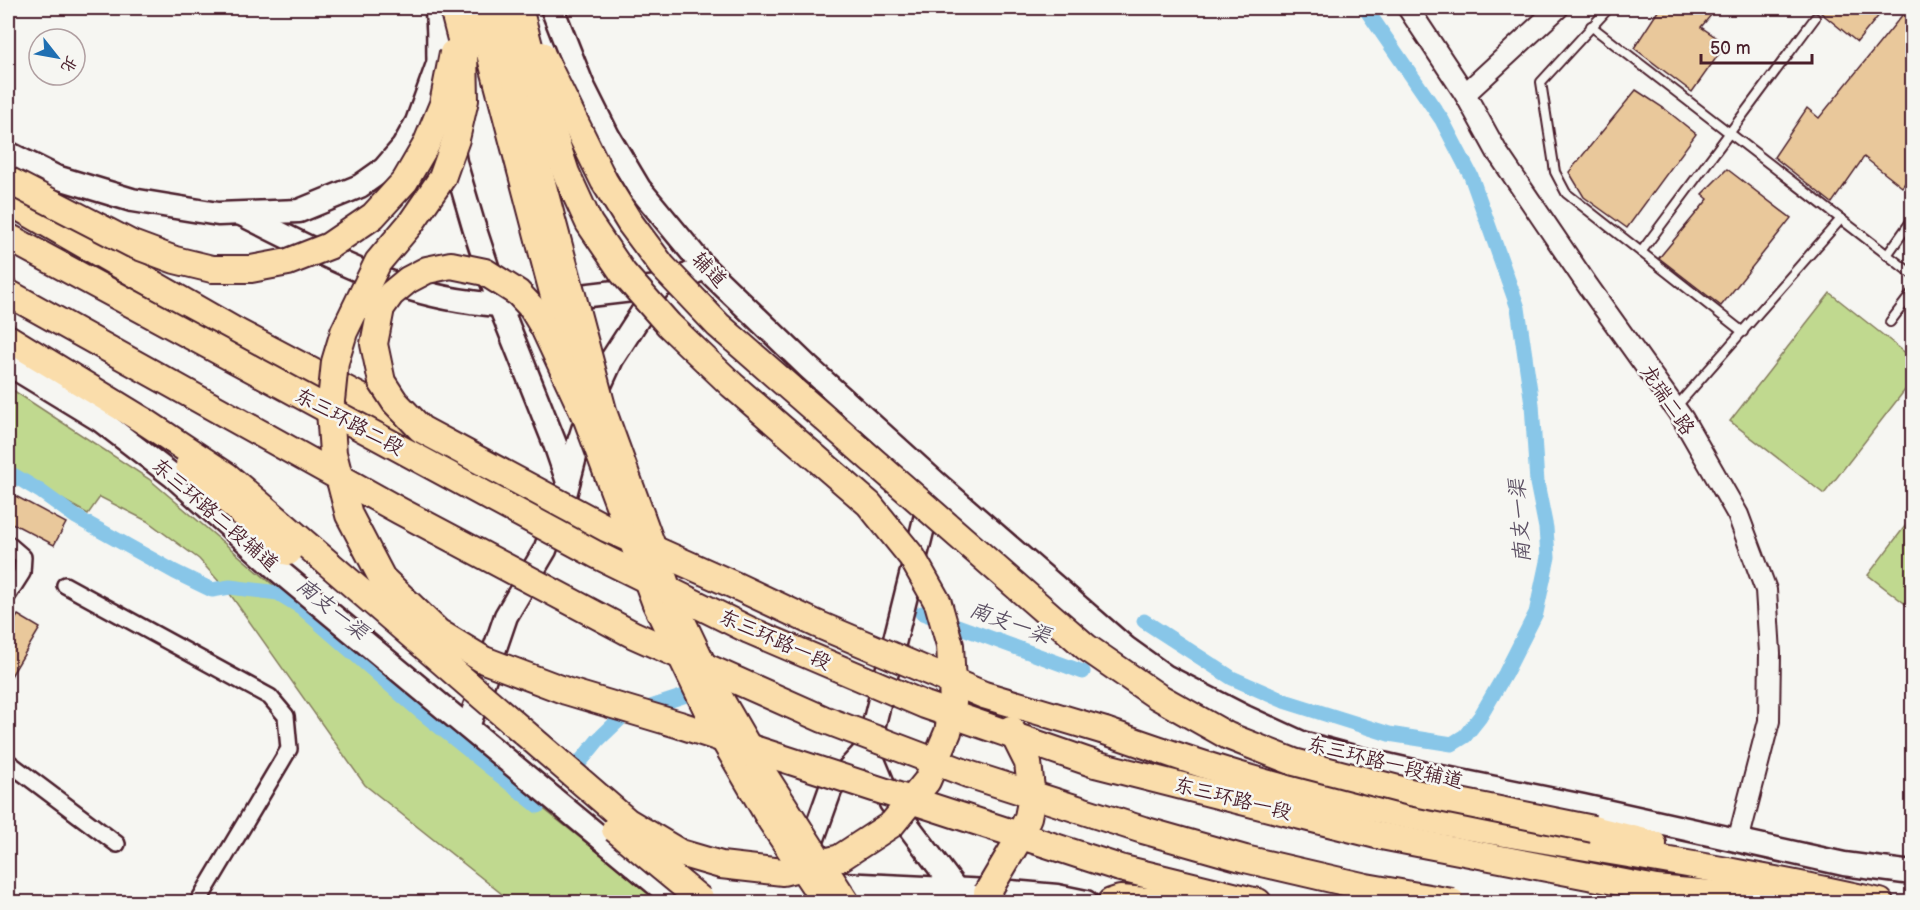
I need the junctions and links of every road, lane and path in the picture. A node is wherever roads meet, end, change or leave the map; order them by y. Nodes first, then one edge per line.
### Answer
1 (436, 8) edge
2 (452, 8) edge
3 (477, 8) edge
4 (494, 8) edge
5 (552, 8) edge
6 (1408, 8) edge
7 (1558, 8) edge
8 (1609, 8) edge
9 (520, 11) edge
10 (1815, 18) dead end
11 (1591, 26) junction
12 (438, 64) junction
13 (1465, 94) junction
14 (1730, 133) junction
15 (8, 153) edge
16 (8, 180) edge
17 (8, 201) edge
18 (241, 214) junction
19 (1841, 219) junction
20 (1912, 220) edge
21 (8, 237) edge
22 (1641, 252) junction
23 (1887, 255) junction
24 (705, 268) junction
25 (1912, 274) edge
26 (658, 287) junction
27 (8, 293) edge
28 (1912, 293) edge
29 (500, 306) junction
30 (1890, 322) dead end
31 (1743, 332) junction
32 (8, 338) edge
33 (8, 364) edge
34 (1675, 408) junction
35 (584, 414) junction
36 (144, 421) junction
37 (421, 429) junction
38 (568, 482) junction
39 (935, 482) junction
40 (8, 544) edge
41 (65, 585) dead end
42 (8, 595) edge
43 (692, 602) joint
44 (984, 695) junction
45 (468, 727) junction
46 (868, 748) junction
47 (8, 762) edge
48 (1590, 839) junction
49 (1738, 841) junction
50 (117, 844) dead end
51 (617, 852) junction
52 (1912, 873) edge
53 (797, 882) junction
54 (1801, 893) edge
55 (961, 896) edge
56 (198, 903) edge
57 (678, 903) edge
58 (704, 903) edge
59 (824, 903) edge
60 (847, 903) edge
61 (981, 903) edge
62 (1086, 903) edge
63 (1111, 903) edge
64 (1163, 903) edge
65 (1258, 903) edge
66 (1452, 903) edge
67 (1880, 903) edge

1 - 12 main road
2 - 16 highway, bridge
2 - 65 highway, bridge
3 - 35 main road, bridge
4 - 60 main road, bridge
5 - 24 main road, 辅道
6 - 13 street, 龙瑞二路
7 - 13 street
8 - 11 lane
9 - 36 highway, bridge
9 - 48 highway, bridge
10 - 14 lane
11 - 14 lane
11 - 22 lane
12 - 18 main road
12 - 29 main road
13 - 34 street, 龙瑞二路
14 - 19 lane
14 - 22 lane
15 - 18 main road
17 - 37 highway, bridge
18 - 29 main road
19 - 23 lane
19 - 31 lane
20 - 23 lane
21 - 43 highway, 东三环路二段, bridge
22 - 31 lane
23 - 25 lane
24 - 26 main road
24 - 39 main road, 辅道
26 - 29 main road
26 - 38 main road
27 - 66 highway, bridge
28 - 30 lane
29 - 38 main road
31 - 34 lane
32 - 36 highway
33 - 45 main road, 东三环路二段辅道
34 - 49 street, 龙瑞二路
35 - 37 highway, bridge
35 - 59 main road, bridge
36 - 58 highway, bridge
37 - 44 highway, bridge
38 - 45 main road
39 - 46 main road
39 - 49 main road, 东三环路一段辅道
40 - 42 street
41 - 56 street
43 - 54 highway, 东三环路一段, bridge
44 - 48 highway, bridge
44 - 61 highway, bridge
45 - 51 main road, 东三环路二段辅道
46 - 53 main road
46 - 55 main road
47 - 50 street
48 - 54 highway
49 - 52 main road, 东三环路一段辅道
51 - 53 main road
51 - 57 main road, 东三环路二段辅道
53 - 55 main road
54 - 67 highway
55 - 62 main road
63 - 64 highway

